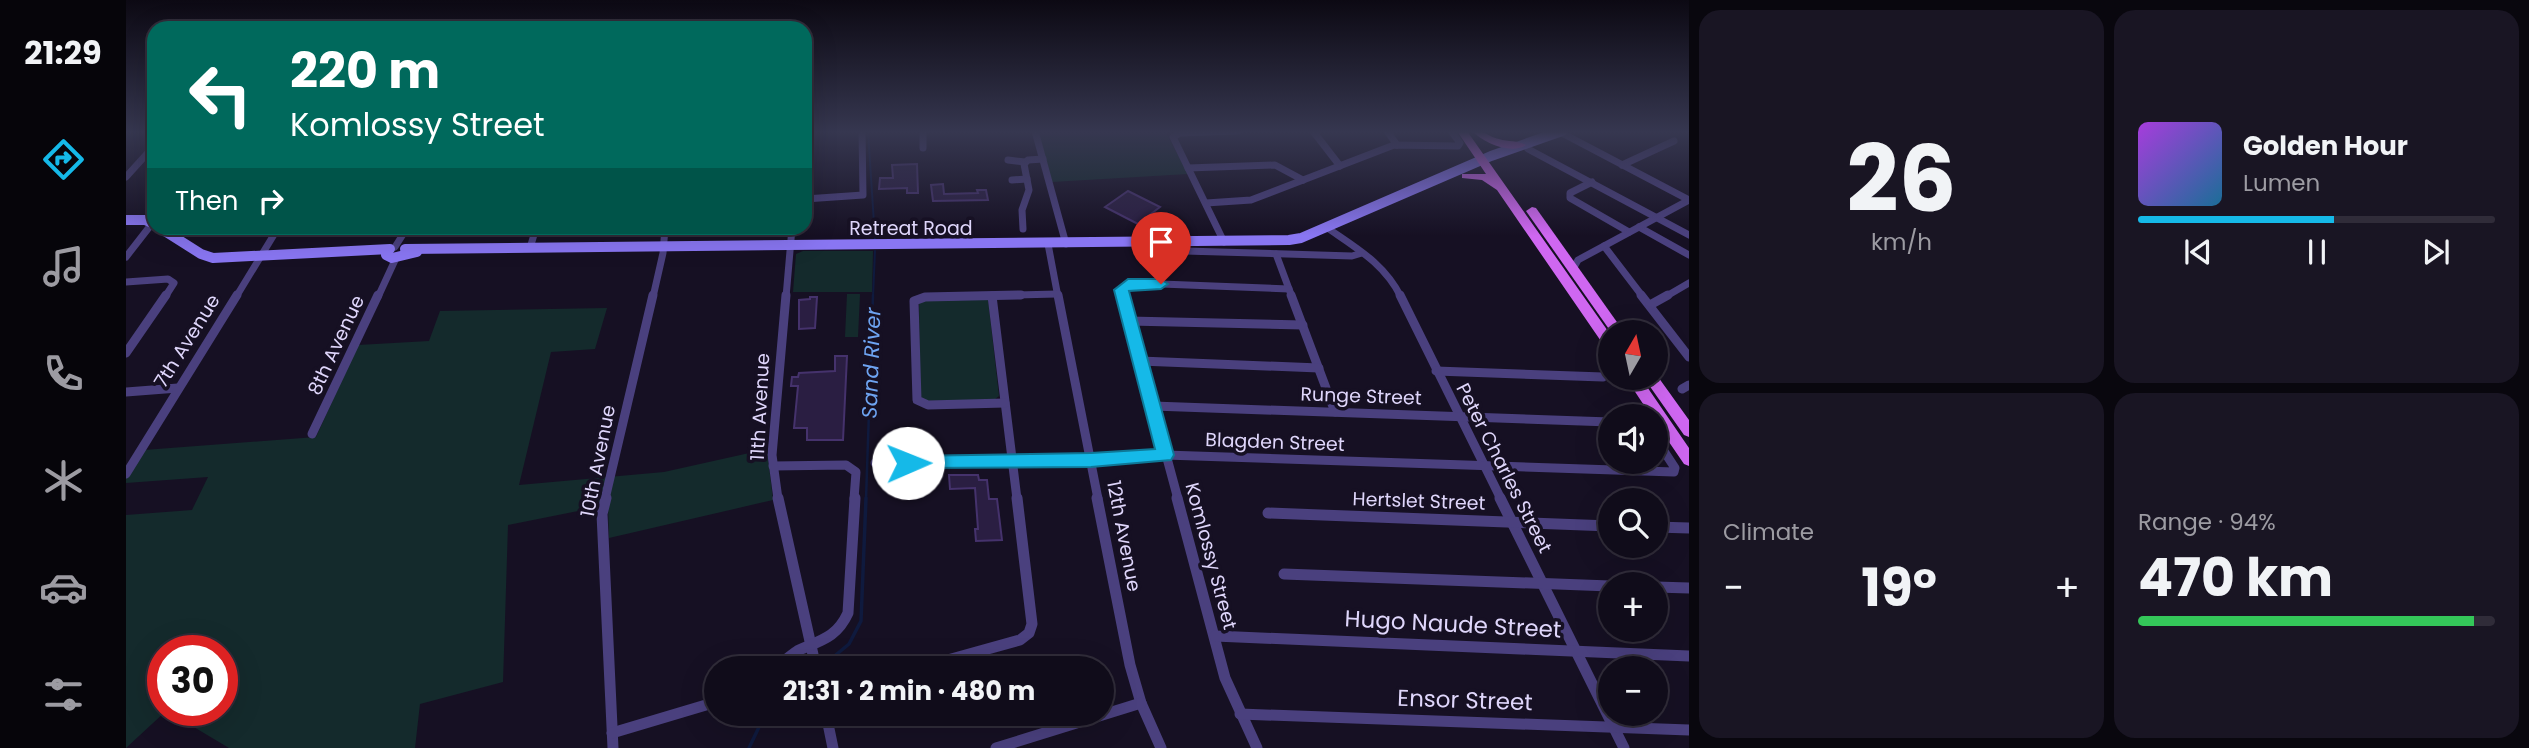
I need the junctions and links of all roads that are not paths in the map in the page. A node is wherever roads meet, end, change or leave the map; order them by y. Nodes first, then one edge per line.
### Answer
1 (863, 166) edge
2 (1025, 166) edge
3 (1045, 166) edge
4 (1234, 166) edge
5 (1278, 166) edge
6 (1340, 166) edge
7 (1478, 166) edge
8 (1483, 166) edge
9 (1494, 166) edge
10 (1495, 166) edge
11 (1561, 166) edge
12 (1624, 166) edge
13 (1188, 168) joint
14 (1466, 176) junction
15 (1027, 179) junction
16 (1012, 180) dead end
17 (1303, 180) junction
18 (1592, 182) junction
19 (812, 198) edge
20 (1689, 200) edge
21 (1206, 203) junction
22 (1381, 204) junction
23 (1656, 217) junction
24 (126, 220) edge
25 (147, 221) edge
26 (1326, 227) junction
27 (1639, 227) junction
28 (1023, 229) dead end
29 (1532, 229) junction
30 (1629, 232) junction
31 (147, 233) edge
32 (172, 235) edge
33 (274, 235) edge
34 (404, 235) edge
35 (534, 235) edge
36 (664, 235) edge
37 (791, 235) edge
38 (1689, 235) edge
39 (1224, 242) junction
40 (1048, 244) junction
41 (1066, 244) junction
42 (1555, 244) junction
43 (790, 246) junction
44 (1604, 246) junction
45 (530, 248) junction
46 (663, 248) junction
47 (1185, 251) dead end
48 (363, 252) joint
49 (395, 253) junction
50 (1362, 253) junction
51 (1589, 253) junction
52 (1276, 254) junction
53 (1689, 255) edge
54 (126, 257) edge
55 (260, 257) junction
56 (1573, 269) junction
57 (126, 282) edge
58 (1689, 284) edge
59 (1289, 289) junction
60 (1058, 294) junction
61 (992, 296) junction
62 (1650, 305) junction
63 (1609, 320) edge
64 (1129, 321) junction
65 (1303, 325) junction
66 (1598, 326) edge
67 (126, 353) edge
68 (1689, 357) edge
69 (1140, 361) junction
70 (1319, 368) junction
71 (1436, 371) junction
72 (1598, 377) edge
73 (178, 388) junction
74 (1641, 390) edge
75 (1660, 390) edge
76 (126, 392) edge
77 (1004, 403) junction
78 (1153, 405) junction
79 (1335, 412) junction
80 (1458, 417) junction
81 (1598, 422) edge
82 (1689, 431) edge
83 (312, 434) dead end
84 (1165, 455) junction
85 (1668, 457) edge
86 (1091, 460) junction
87 (1689, 460) edge
88 (1011, 461) junction
89 (876, 463) dead end
90 (773, 466) junction
91 (1484, 467) junction
92 (1598, 469) edge
93 (1668, 471) edge
94 (126, 474) edge
95 (1268, 513) dead end
96 (1511, 522) junction
97 (1598, 526) edge
98 (1668, 527) edge
99 (1689, 528) edge
100 (1284, 574) dead end
101 (1543, 583) junction
102 (1598, 585) edge
103 (1668, 587) edge
104 (1689, 588) edge
105 (1215, 636) junction
106 (811, 651) junction
107 (1576, 651) junction
108 (793, 656) edge
109 (812, 656) edge
110 (964, 656) edge
111 (1689, 656) edge
112 (1141, 703) junction
113 (704, 706) edge
114 (1240, 714) junction
115 (829, 726) edge
116 (1614, 727) junction
117 (1689, 730) edge
118 (612, 733) junction
119 (613, 748) edge
120 (834, 748) edge
121 (996, 748) edge
122 (1161, 748) edge
123 (1257, 748) edge
124 (1624, 748) edge

1 - 19 street
2 - 15 street
3 - 41 street
4 - 13 street
5 - 17 street
6 - 17 street
7 - 22 main road, Retreat Road
8 - 14 main road, Retreat Road
9 - 29 main road
10 - 42 main road
11 - 18 street
12 - 20 street
13 - 21 street
14 - 22 main road, Retreat Road
14 - 29 main road
15 - 16 street
15 - 28 street
17 - 21 street
18 - 23 street
18 - 30 street
20 - 23 street
21 - 39 street
22 - 26 main road, Retreat Road
23 - 27 street
23 - 38 street
24 - 25 main road, Retreat Road
26 - 39 main road, Retreat Road
26 - 50 street, Peter Charles Street
27 - 30 street
27 - 53 street
29 - 66 main road
30 - 44 street
31 - 54 street
32 - 55 main road, Retreat Road
33 - 55 street, 7th Avenue
34 - 49 street, 8th Avenue
35 - 45 street
36 - 46 street, 10th Avenue
37 - 43 street, 11th Avenue
39 - 41 main road, Retreat Road
40 - 41 main road, Retreat Road
40 - 43 main road, Retreat Road
40 - 60 street, 12th Avenue
42 - 51 street
42 - 56 main road
43 - 46 main road, Retreat Road
43 - 90 street, 11th Avenue
44 - 51 street
44 - 62 street
45 - 46 main road, Retreat Road
45 - 49 main road, Retreat Road
46 - 118 street, 10th Avenue
47 - 52 street
48 - 49 main road, Retreat Road
48 - 55 main road, Retreat Road
49 - 83 street, 8th Avenue
50 - 52 street
50 - 71 street, Peter Charles Street
51 - 56 street
52 - 59 street
55 - 73 street, 7th Avenue
56 - 63 main road
57 - 67 street
58 - 62 street
59 - 64 street, Komlossy Street
59 - 65 street
60 - 61 street
60 - 86 street, 12th Avenue
61 - 77 street
61 - 77 street
62 - 68 street
64 - 65 street
64 - 69 street, Komlossy Street
65 - 70 street
69 - 70 street
69 - 78 street, Komlossy Street
70 - 79 street
71 - 72 street
71 - 80 street, Peter Charles Street
73 - 76 street
73 - 94 street, 7th Avenue
74 - 87 main road
75 - 82 main road
77 - 88 street
78 - 79 street, Runge Street
78 - 84 street, Komlossy Street
79 - 80 street, Runge Street
80 - 81 street, Runge Street
80 - 91 street, Peter Charles Street
84 - 86 street, Blagden Street
84 - 91 street, Blagden Street
84 - 105 street, Komlossy Street
85 - 93 street, Blagden Street
86 - 88 street, Blagden Street
86 - 112 street, 12th Avenue
88 - 89 street, Blagden Street
88 - 110 street
90 - 106 street, 11th Avenue
90 - 106 street
91 - 92 street, Blagden Street
91 - 96 street, Peter Charles Street
95 - 96 street, Hertslet Street
96 - 97 street, Hertslet Street
96 - 101 street, Peter Charles Street
98 - 99 street
100 - 101 street
101 - 102 street
101 - 107 street, Peter Charles Street
103 - 104 street
105 - 107 street, Hugo Naude Street
105 - 114 street, Komlossy Street
106 - 108 street
106 - 109 street, 11th Avenue
107 - 111 street, Hugo Naude Street
107 - 116 street, Peter Charles Street
112 - 121 street
112 - 122 street, 12th Avenue
113 - 118 street
114 - 116 street, Ensor Street
114 - 123 street, Komlossy Street
115 - 120 street
116 - 117 street, Ensor Street
116 - 124 street, Peter Charles Street
118 - 119 street, 10th Avenue

